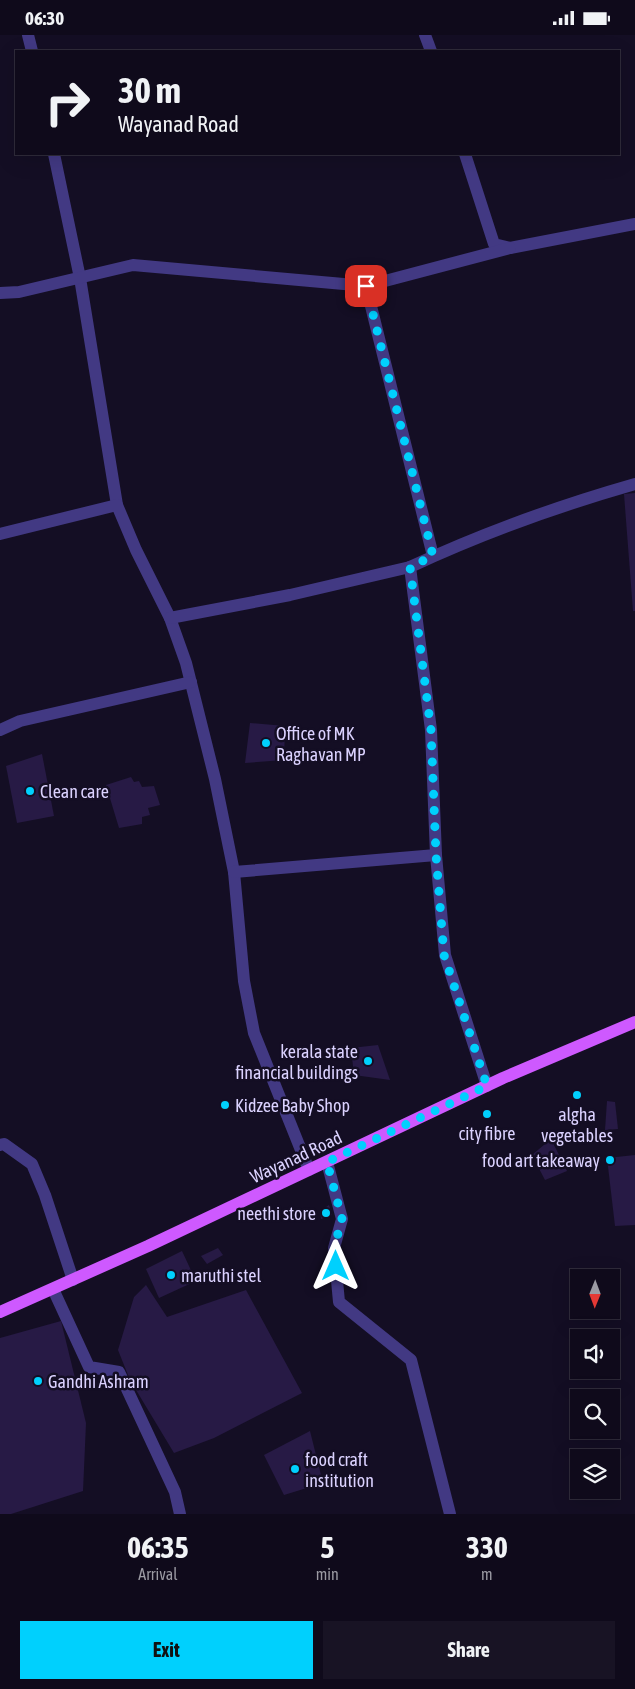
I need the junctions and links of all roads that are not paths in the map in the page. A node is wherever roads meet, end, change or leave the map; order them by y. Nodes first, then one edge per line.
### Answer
1 (28, 35) edge
2 (426, 35) edge
3 (32, 50) edge
4 (431, 50) edge
5 (54, 155) edge
6 (465, 155) edge
7 (635, 224) edge
8 (510, 248) junction
9 (80, 277) junction
10 (366, 286) junction
11 (0, 293) edge
12 (635, 484) edge
13 (117, 505) junction
14 (0, 534) edge
15 (433, 556) junction
16 (410, 567) junction
17 (170, 618) junction
18 (191, 682) junction
19 (0, 730) edge
20 (436, 855) junction
21 (234, 872) junction
22 (635, 1022) edge
23 (487, 1086) junction
24 (0, 1145) edge
25 (327, 1162) junction
26 (309, 1170) junction
27 (73, 1280) junction
28 (53, 1289) junction
29 (0, 1312) edge
30 (180, 1514) edge
31 (450, 1514) edge

1 - 3 street
2 - 4 street
5 - 9 street
6 - 8 street
7 - 8 street
8 - 10 street
9 - 10 street
9 - 11 street
9 - 13 street
10 - 15 street
12 - 15 street
13 - 14 street
13 - 17 street
15 - 16 street
16 - 17 street
16 - 20 street
17 - 18 street
18 - 19 street
18 - 21 street
20 - 21 street
20 - 23 street
21 - 26 street
22 - 23 main road, Wayanad Road
23 - 25 main road, Wayanad Road
24 - 27 street
25 - 26 main road, Wayanad Road
25 - 31 street
26 - 27 main road, Wayanad Road
27 - 28 main road, Wayanad Road
28 - 29 main road, Wayanad Road
28 - 30 street

